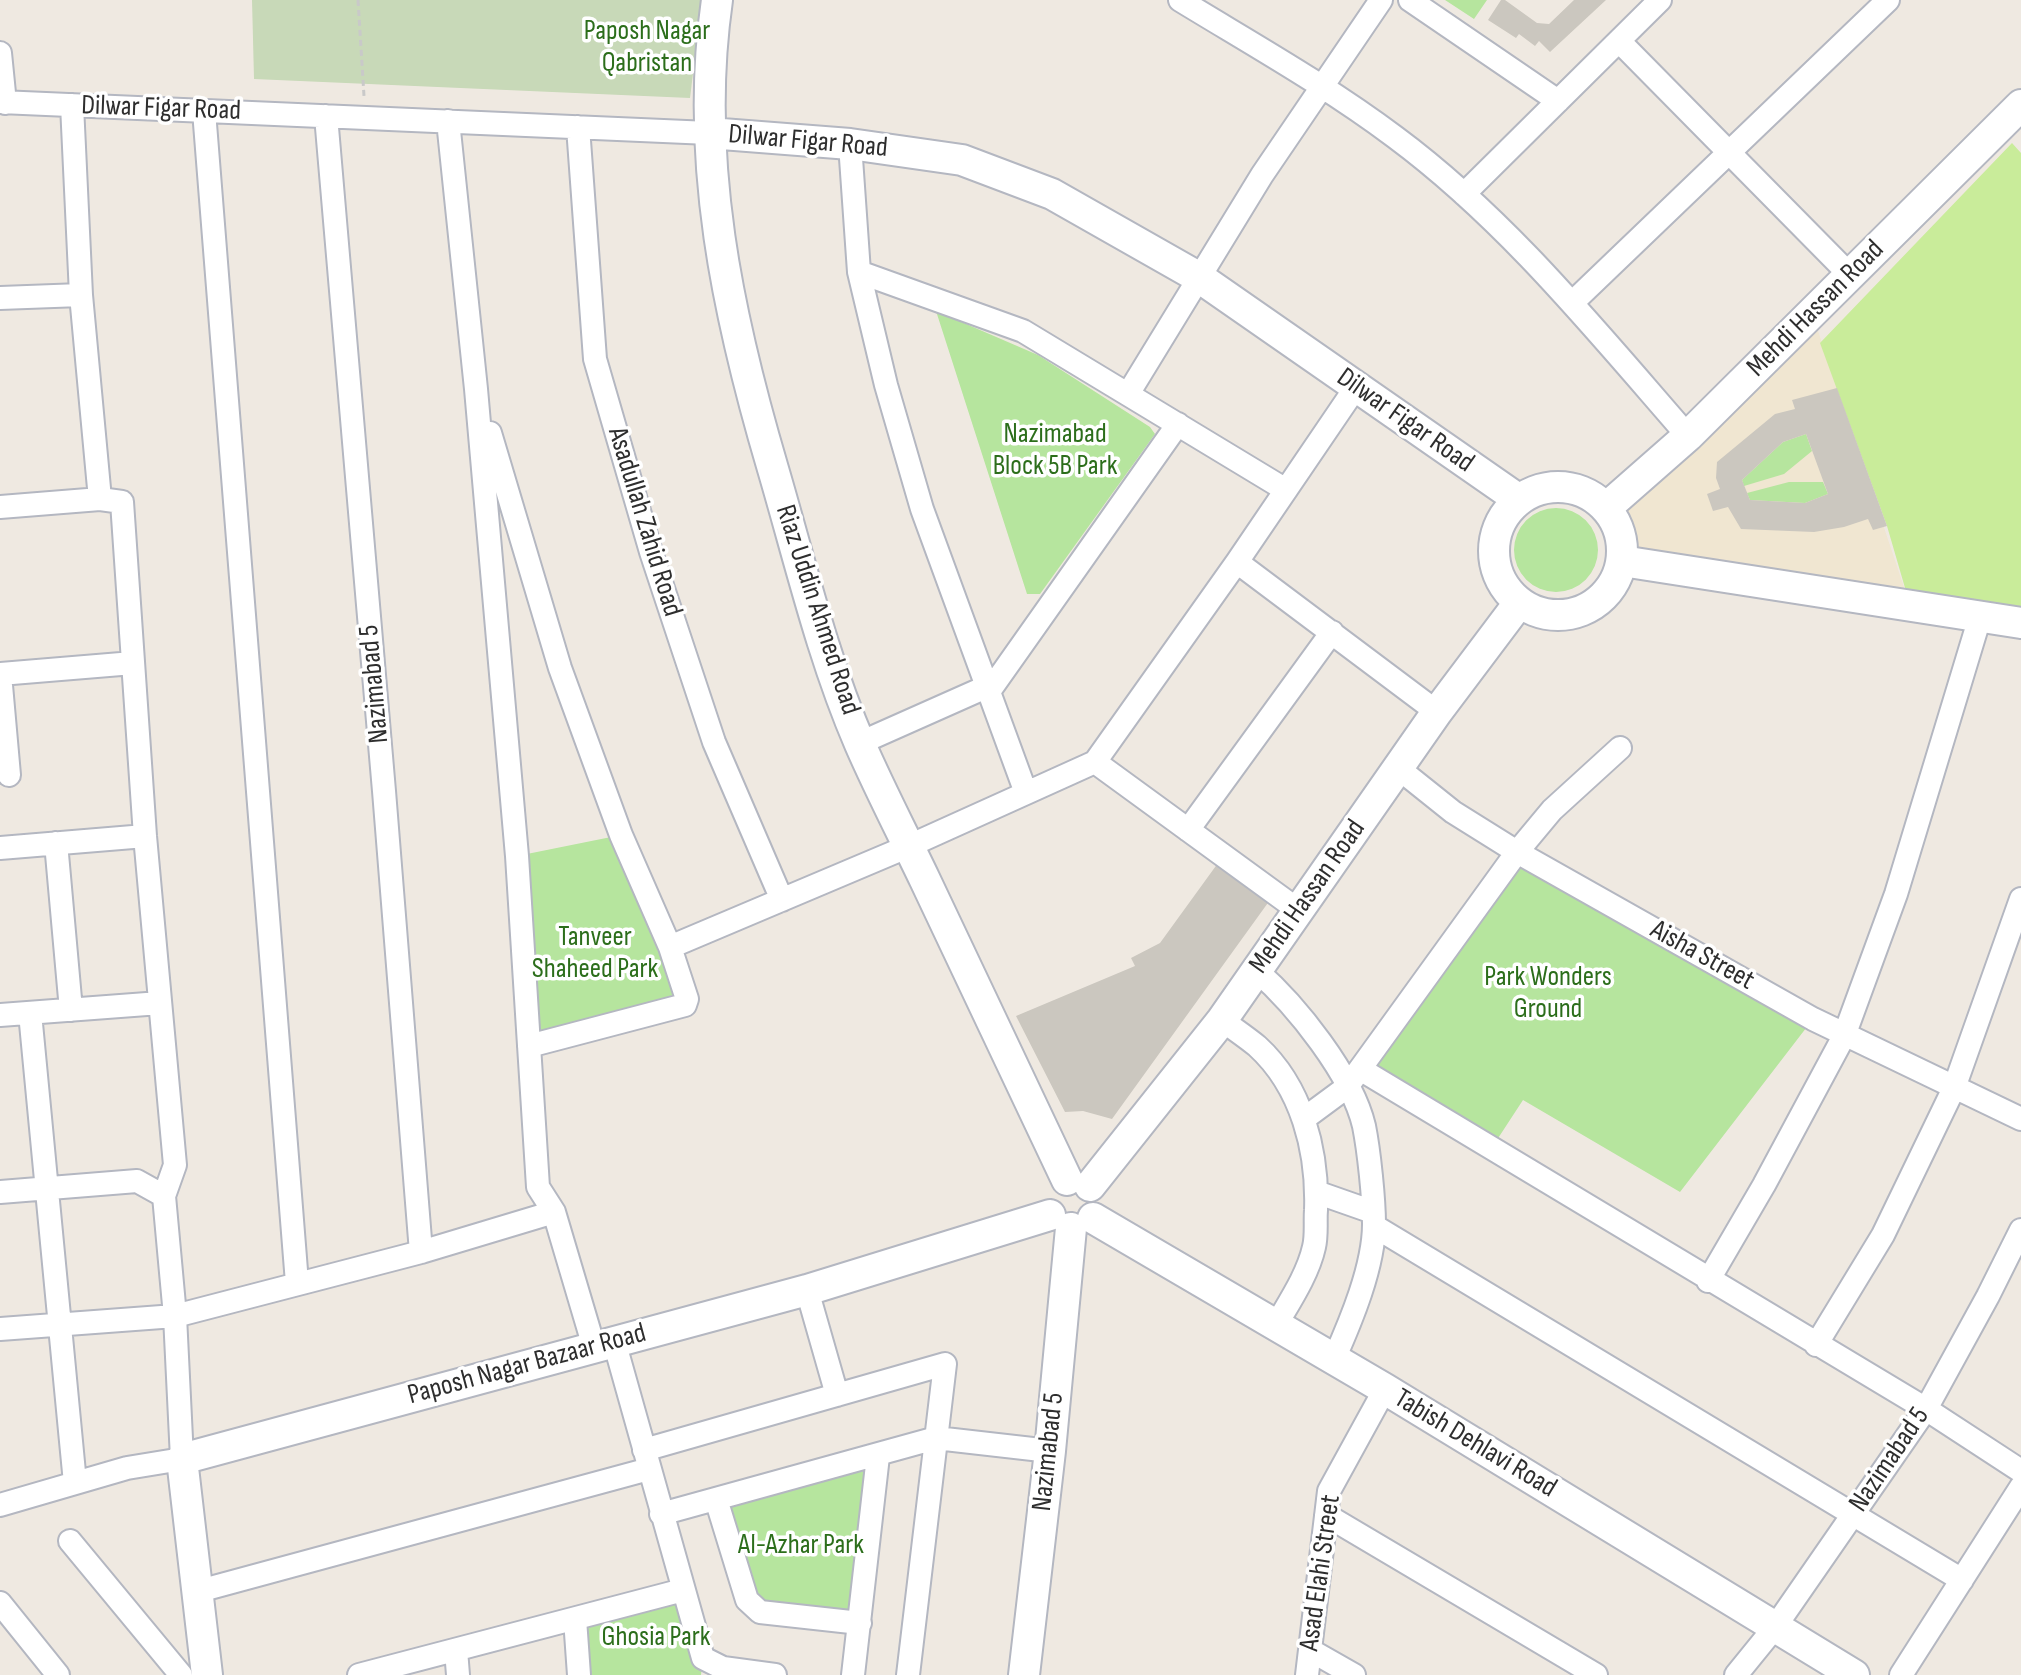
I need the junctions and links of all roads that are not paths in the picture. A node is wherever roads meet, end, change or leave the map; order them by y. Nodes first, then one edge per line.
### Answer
1 (717, 0) edge
2 (1180, 0) edge
3 (1381, 0) edge
4 (1410, 0) edge
5 (1660, 0) edge
6 (1888, 0) edge
7 (1619, 41) junction
8 (0, 53) edge
9 (1323, 88) junction
10 (1558, 101) junction
11 (2, 102) edge
12 (72, 105) junction
13 (2021, 105) edge
14 (204, 111) junction
15 (326, 116) junction
16 (448, 121) junction
17 (578, 127) junction
18 (709, 133) junction
19 (850, 144) junction
20 (1729, 154) junction
21 (1464, 194) junction
22 (859, 272) junction
23 (1850, 275) junction
24 (1200, 278) junction
25 (81, 295) junction
26 (0, 298) edge
27 (1572, 303) junction
28 (1356, 387) junction
29 (476, 389) junction
30 (1128, 394) junction
31 (1178, 424) junction
32 (1688, 436) junction
33 (1286, 490) junction
34 (100, 499) junction
35 (1518, 499) junction
36 (0, 507) edge
37 (1606, 508) junction
38 (1622, 561) junction
39 (1237, 562) junction
40 (1519, 603) junction
41 (1980, 617) junction
42 (2021, 623) edge
43 (1332, 632) junction
44 (133, 663) junction
45 (0, 674) edge
46 (987, 690) junction
47 (1437, 712) junction
48 (860, 743) junction
49 (1620, 748) dead end
50 (1095, 762) junction
51 (1398, 768) junction
52 (9, 775) dead end
53 (1026, 793) junction
54 (1188, 830) junction
55 (145, 836) junction
56 (56, 843) junction
57 (909, 846) junction
58 (0, 848) edge
59 (1517, 852) junction
60 (2021, 899) edge
61 (782, 900) junction
62 (1298, 910) junction
63 (670, 947) junction
64 (1257, 971) junction
65 (160, 1003) junction
66 (71, 1010) junction
67 (30, 1013) junction
68 (0, 1015) edge
69 (1222, 1020) junction
70 (1844, 1036) junction
71 (529, 1046) junction
72 (1354, 1078) junction
73 (1954, 1088) junction
74 (1305, 1118) junction
75 (2021, 1119) edge
76 (1079, 1183) junction
77 (49, 1188) junction
78 (0, 1192) edge
79 (1316, 1192) junction
80 (164, 1196) junction
81 (554, 1212) junction
82 (1374, 1219) junction
83 (1072, 1220) junction
84 (2021, 1230) edge
85 (421, 1252) junction
86 (1708, 1281) junction
87 (297, 1283) junction
88 (807, 1290) junction
89 (175, 1316) junction
90 (61, 1325) junction
91 (1276, 1325) junction
92 (0, 1329) edge
93 (604, 1344) junction
94 (1816, 1345) junction
95 (1334, 1359) junction
96 (1385, 1389) junction
97 (837, 1395) junction
98 (1926, 1409) junction
99 (936, 1438) junction
100 (1050, 1451) junction
101 (878, 1456) junction
102 (182, 1459) junction
103 (647, 1460) junction
104 (2021, 1471) edge
105 (75, 1483) junction
106 (2021, 1487) edge
107 (716, 1499) junction
108 (0, 1505) edge
109 (1854, 1513) junction
110 (661, 1514) junction
111 (1326, 1515) junction
112 (70, 1541) dead end
113 (1962, 1580) junction
114 (683, 1590) junction
115 (199, 1591) junction
116 (0, 1603) edge
117 (575, 1619) junction
118 (860, 1623) junction
119 (1775, 1627) junction
120 (456, 1650) junction
121 (1310, 1650) junction
122 (58, 1675) edge
123 (181, 1675) edge
124 (207, 1675) edge
125 (359, 1675) edge
126 (458, 1675) edge
127 (579, 1675) edge
128 (772, 1675) edge
129 (853, 1675) edge
130 (908, 1675) edge
131 (1024, 1675) edge
132 (1307, 1675) edge
133 (1354, 1675) edge
134 (1596, 1675) edge
135 (1736, 1675) edge
136 (1854, 1675) edge
137 (1901, 1675) edge

1 - 18 street, Riaz Uddin Ahmed Road
2 - 9 street
3 - 9 street
4 - 10 street
5 - 7 street
6 - 20 street
7 - 10 street
7 - 20 street
8 - 11 street
9 - 21 street
9 - 24 street
10 - 21 street
11 - 12 street, Dilwar Figar Road
12 - 14 street, Dilwar Figar Road
12 - 25 street
13 - 23 street, Mehdi Hassan Road
14 - 15 street, Dilwar Figar Road
14 - 87 street
15 - 16 street, Dilwar Figar Road
15 - 85 street, Nazimabad 5
16 - 17 street, Dilwar Figar Road
16 - 29 street
17 - 18 street, Dilwar Figar Road
17 - 61 street, Asadullah Zahid Road
18 - 19 street, Dilwar Figar Road
18 - 48 street, Riaz Uddin Ahmed Road
19 - 22 street
19 - 24 street, Dilwar Figar Road
20 - 23 street
20 - 27 street
21 - 27 street
22 - 30 street
22 - 46 street
23 - 32 street, Mehdi Hassan Road
24 - 28 street, Dilwar Figar Road
24 - 30 street
25 - 26 street
25 - 34 street
27 - 32 street
28 - 33 street
28 - 35 street, Dilwar Figar Road
29 - 63 street
29 - 71 street
30 - 31 street
31 - 33 street
31 - 46 street
32 - 37 street, Mehdi Hassan Road
33 - 39 street
34 - 36 street
34 - 44 street
35 - 37 street
35 - 40 street
37 - 38 street
38 - 40 street
38 - 41 street
39 - 43 street
39 - 50 street
40 - 47 street, Mehdi Hassan Road
41 - 42 street
41 - 70 street
43 - 47 street
43 - 54 street
44 - 45 street
44 - 55 street
45 - 52 street
46 - 48 street
46 - 53 street
47 - 51 street, Mehdi Hassan Road
48 - 57 street, Riaz Uddin Ahmed Road
49 - 59 street
50 - 53 street
50 - 54 street
51 - 59 street, Aisha Street
51 - 62 street, Mehdi Hassan Road
53 - 57 street
54 - 62 street
55 - 56 street
55 - 65 street
56 - 58 street
56 - 66 street
57 - 61 street
57 - 76 street, Riaz Uddin Ahmed Road
59 - 70 street, Aisha Street
59 - 72 street
60 - 73 street
61 - 63 street
62 - 64 street, Mehdi Hassan Road
63 - 71 street
64 - 69 street, Mehdi Hassan Road
64 - 72 street
65 - 66 street
65 - 80 street
66 - 67 street
67 - 68 street
67 - 77 street
69 - 74 street
69 - 76 street, Mehdi Hassan Road
70 - 73 street, Aisha Street
70 - 86 street
71 - 81 street
72 - 74 street
72 - 82 street
72 - 86 street
73 - 75 street, Aisha Street
73 - 94 street
74 - 79 street
76 - 83 street, Riaz Uddin Ahmed Road
76 - 83 street, Mehdi Hassan Road
77 - 78 street
77 - 80 street
77 - 90 street
79 - 82 street
79 - 91 street
80 - 89 street
81 - 85 street
81 - 93 street
82 - 95 street
82 - 109 street
83 - 88 street, Paposh Nagar Bazaar Road
83 - 91 street, Tabish Dehlavi Road
83 - 100 street, Nazimabad 5
84 - 98 street, Nazimabad 5
85 - 87 street
86 - 94 street
87 - 89 street
88 - 93 street, Paposh Nagar Bazaar Road
88 - 97 street
89 - 90 street
89 - 102 street
90 - 92 street
90 - 105 street
91 - 95 street, Tabish Dehlavi Road
93 - 102 street, Paposh Nagar Bazaar Road
93 - 103 street
94 - 98 street
95 - 96 street, Tabish Dehlavi Road
96 - 111 street, Asad Elahi Street
96 - 119 street, Tabish Dehlavi Road
97 - 99 street
97 - 103 street
98 - 104 street
98 - 109 street, Nazimabad 5
99 - 100 street
99 - 101 street
99 - 130 street
100 - 131 street, Nazimabad 5
101 - 107 street
101 - 118 street
102 - 105 street, Paposh Nagar Bazaar Road
102 - 115 street
103 - 110 street
103 - 115 street
105 - 108 street, Paposh Nagar Bazaar Road
106 - 113 street
107 - 110 street
107 - 118 street
109 - 113 street
109 - 119 street, Nazimabad 5
110 - 114 street
111 - 121 street, Asad Elahi Street
111 - 134 street
112 - 123 street
113 - 137 street
114 - 117 street
114 - 128 street
115 - 124 street
116 - 122 street
117 - 120 street
117 - 127 street
118 - 129 street
119 - 135 street, Nazimabad 5
119 - 136 street, Tabish Dehlavi Road
120 - 125 street
120 - 126 street
121 - 132 street, Asad Elahi Street
121 - 133 street

